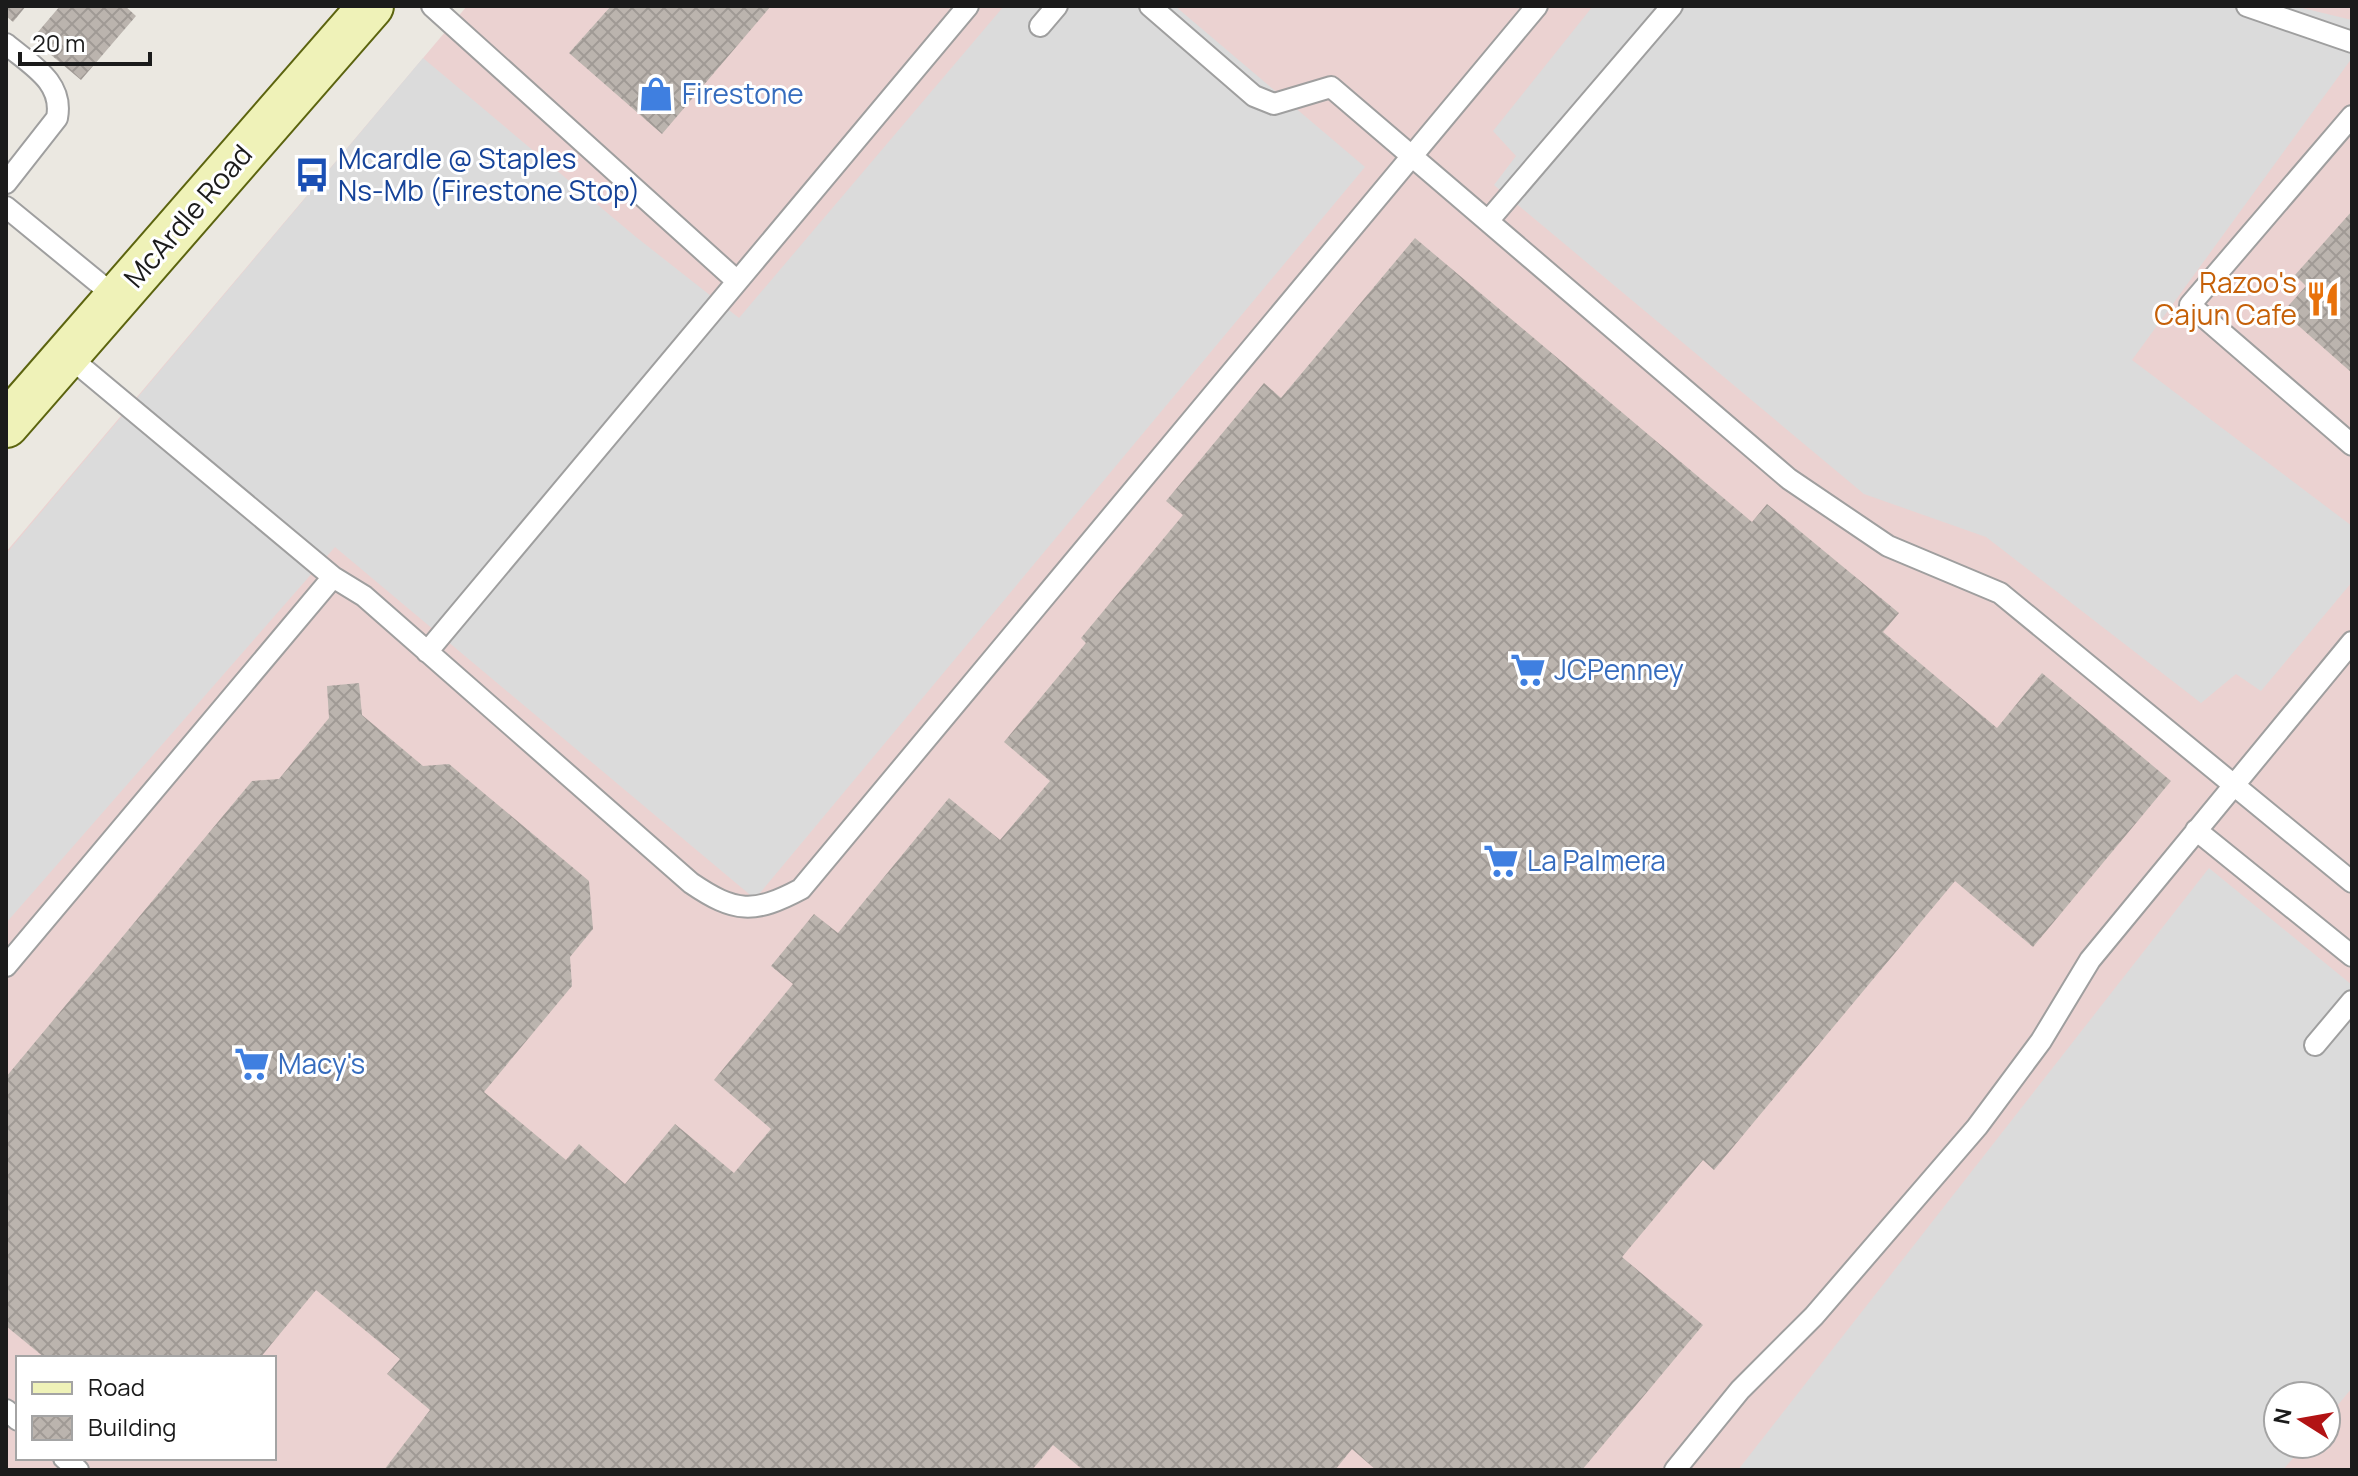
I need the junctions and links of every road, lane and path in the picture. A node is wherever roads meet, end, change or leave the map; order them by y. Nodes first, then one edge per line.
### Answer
1 (371, 6) edge
2 (432, 6) edge
3 (968, 6) edge
4 (1057, 6) edge
5 (1150, 6) edge
6 (1537, 6) edge
7 (1672, 6) edge
8 (2247, 6) edge
9 (2286, 13) edge
10 (1040, 26) dead end
11 (2352, 42) edge
12 (6, 44) edge
13 (2352, 116) edge
14 (1412, 156) junction
15 (6, 183) edge
16 (6, 207) edge
17 (1488, 221) junction
18 (737, 281) junction
19 (117, 298) junction
20 (67, 355) junction
21 (6, 425) edge
22 (2352, 445) edge
23 (333, 577) junction
24 (2352, 642) edge
25 (427, 652) junction
26 (2233, 786) junction
27 (2196, 830) junction
28 (2352, 882) edge
29 (2352, 956) edge
30 (6, 966) edge
31 (2352, 1001) edge
32 (2315, 1045) dead end
33 (1675, 1470) edge

1 - 19 main road, McArdle Road
2 - 18 lane
3 - 18 lane
4 - 10 lane
5 - 14 lane
6 - 14 lane
7 - 17 lane
8 - 9 lane
9 - 11 lane
12 - 15 lane
13 - 22 lane
14 - 17 lane
14 - 25 lane
16 - 19 lane
17 - 26 lane
18 - 25 lane
19 - 20 main road, McArdle Road
20 - 21 main road, McArdle Road
20 - 23 lane
23 - 25 lane
23 - 30 lane
24 - 26 lane
26 - 27 lane
26 - 28 lane
27 - 29 lane
27 - 33 lane
31 - 32 lane

